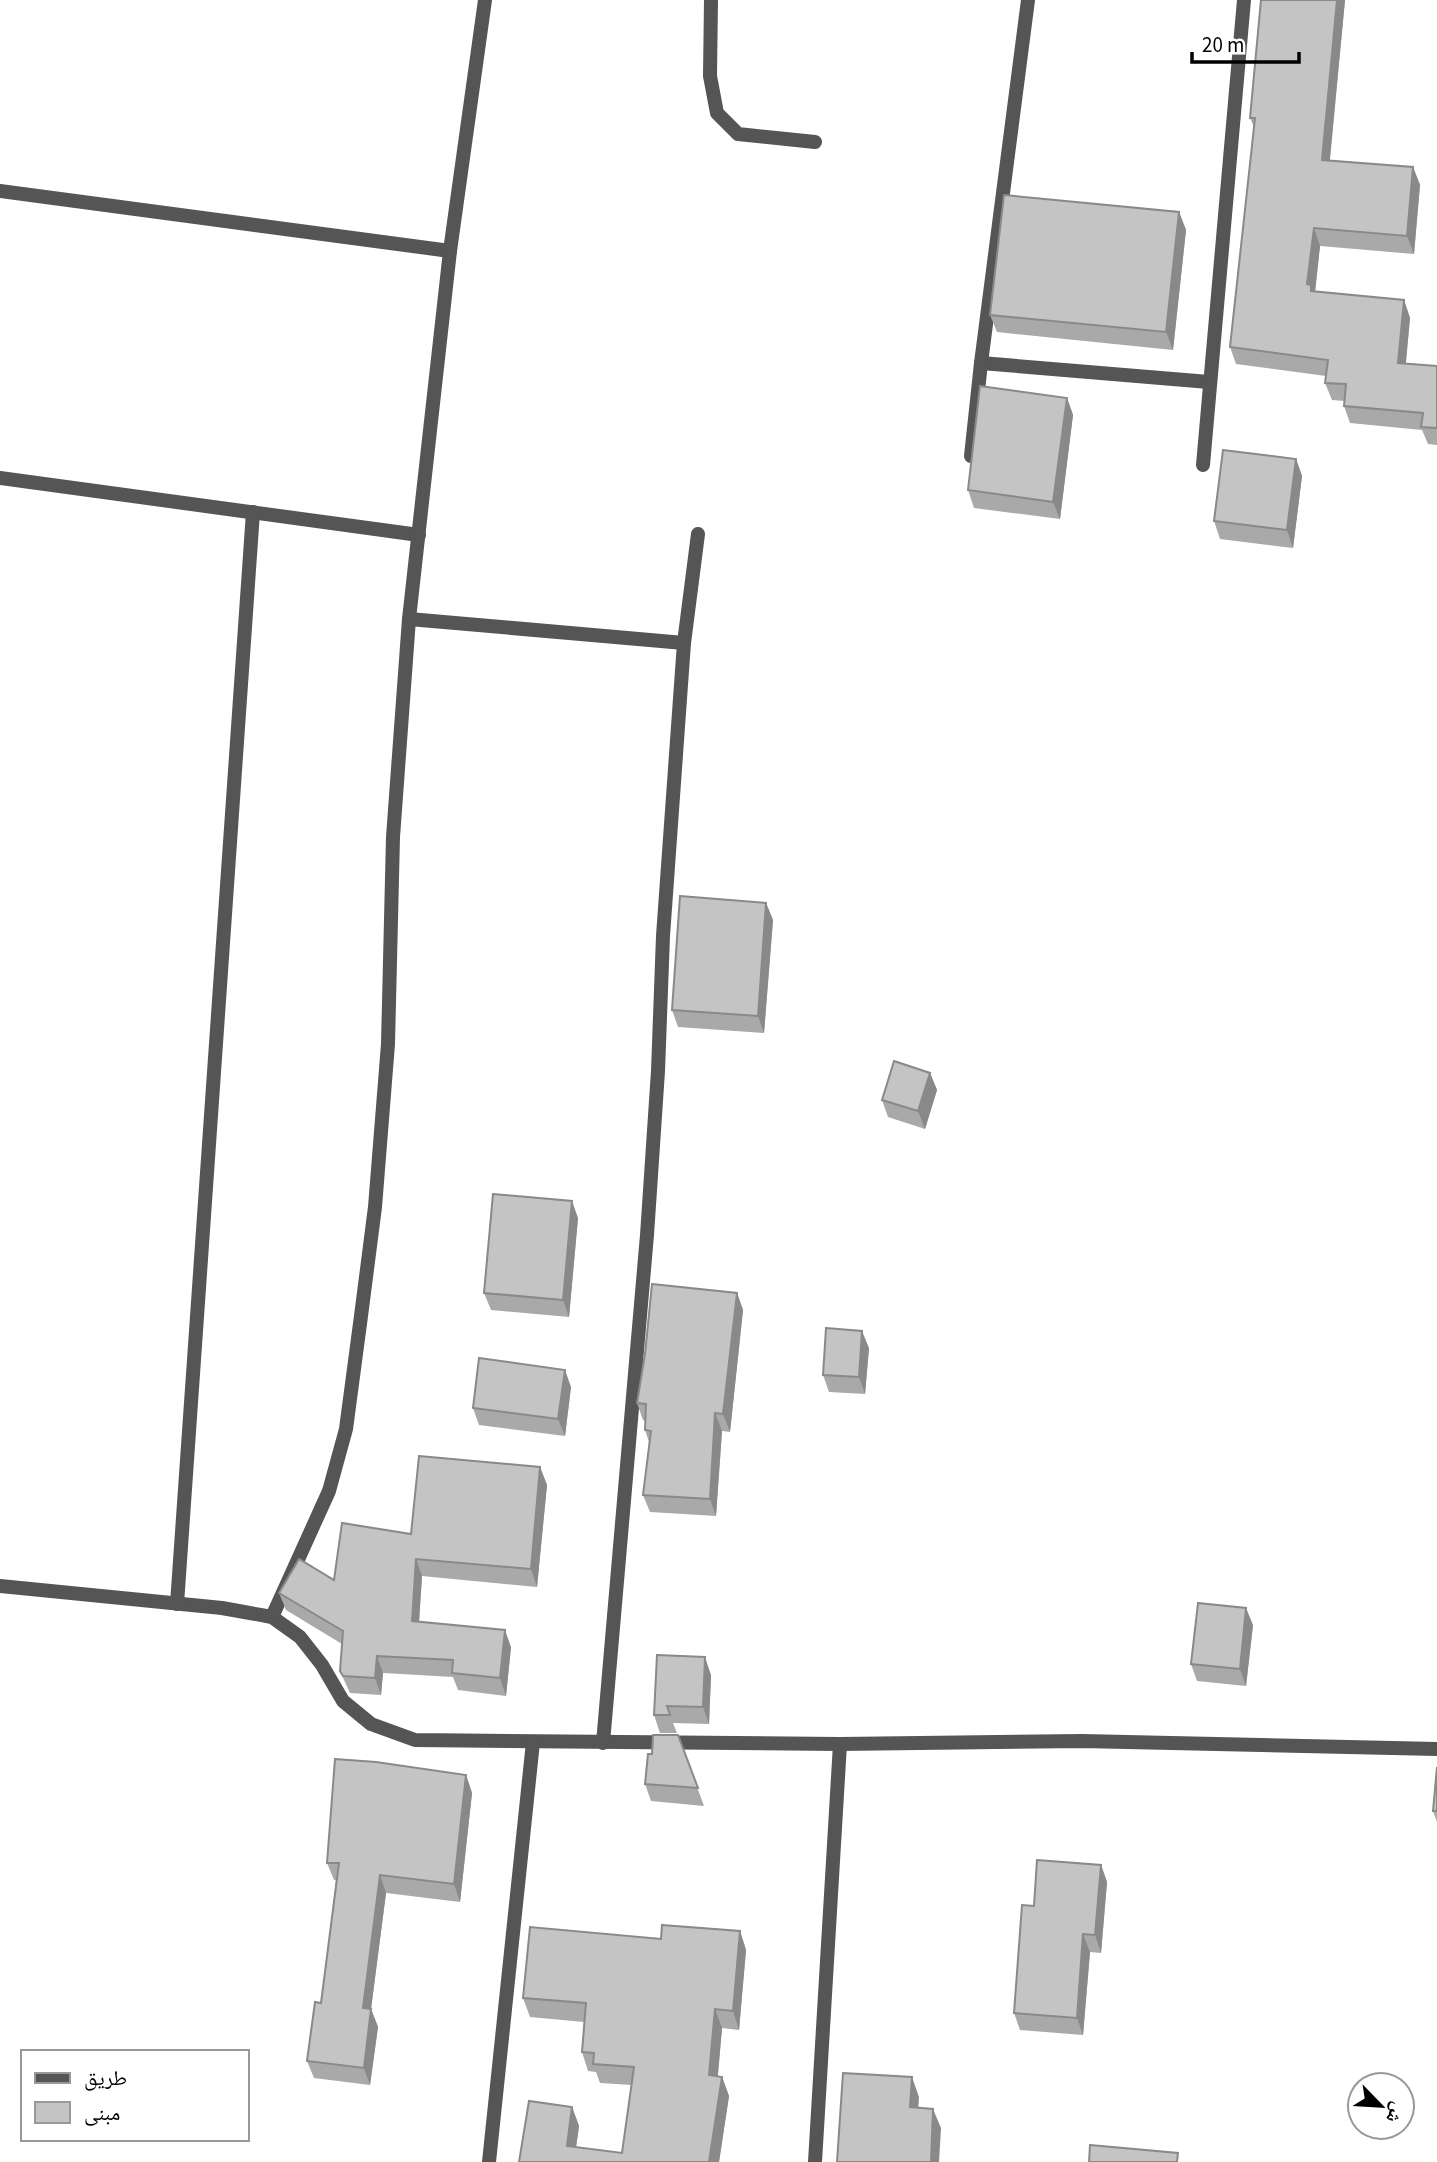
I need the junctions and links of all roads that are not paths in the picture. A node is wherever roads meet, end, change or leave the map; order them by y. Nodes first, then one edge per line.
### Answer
1 (485, 0) edge
2 (711, 0) edge
3 (1028, 0) edge
4 (1244, 0) edge
5 (815, 142) dead end
6 (0, 191) edge
7 (450, 251) junction
8 (981, 363) junction
9 (1209, 382) junction
10 (971, 456) edge
11 (1203, 465) dead end
12 (0, 478) edge
13 (253, 512) junction
14 (698, 534) dead end
15 (418, 535) junction
16 (409, 619) junction
17 (684, 643) junction
18 (0, 1586) edge
19 (177, 1604) junction
20 (272, 1618) junction
21 (533, 1742) junction
22 (603, 1743) junction
23 (840, 1744) junction
24 (1437, 1749) edge
25 (489, 2162) edge
26 (815, 2162) edge

1 - 7 street
2 - 5 street
3 - 8 street
4 - 9 street
6 - 7 street
7 - 15 street
8 - 9 street
8 - 10 street
9 - 11 street
12 - 13 street
13 - 15 street
13 - 19 street
14 - 17 street
15 - 16 street
16 - 17 street
16 - 20 street
17 - 22 street
18 - 19 street
19 - 20 street
20 - 21 street
21 - 22 street
21 - 25 street
22 - 23 street
23 - 24 street
23 - 26 street

